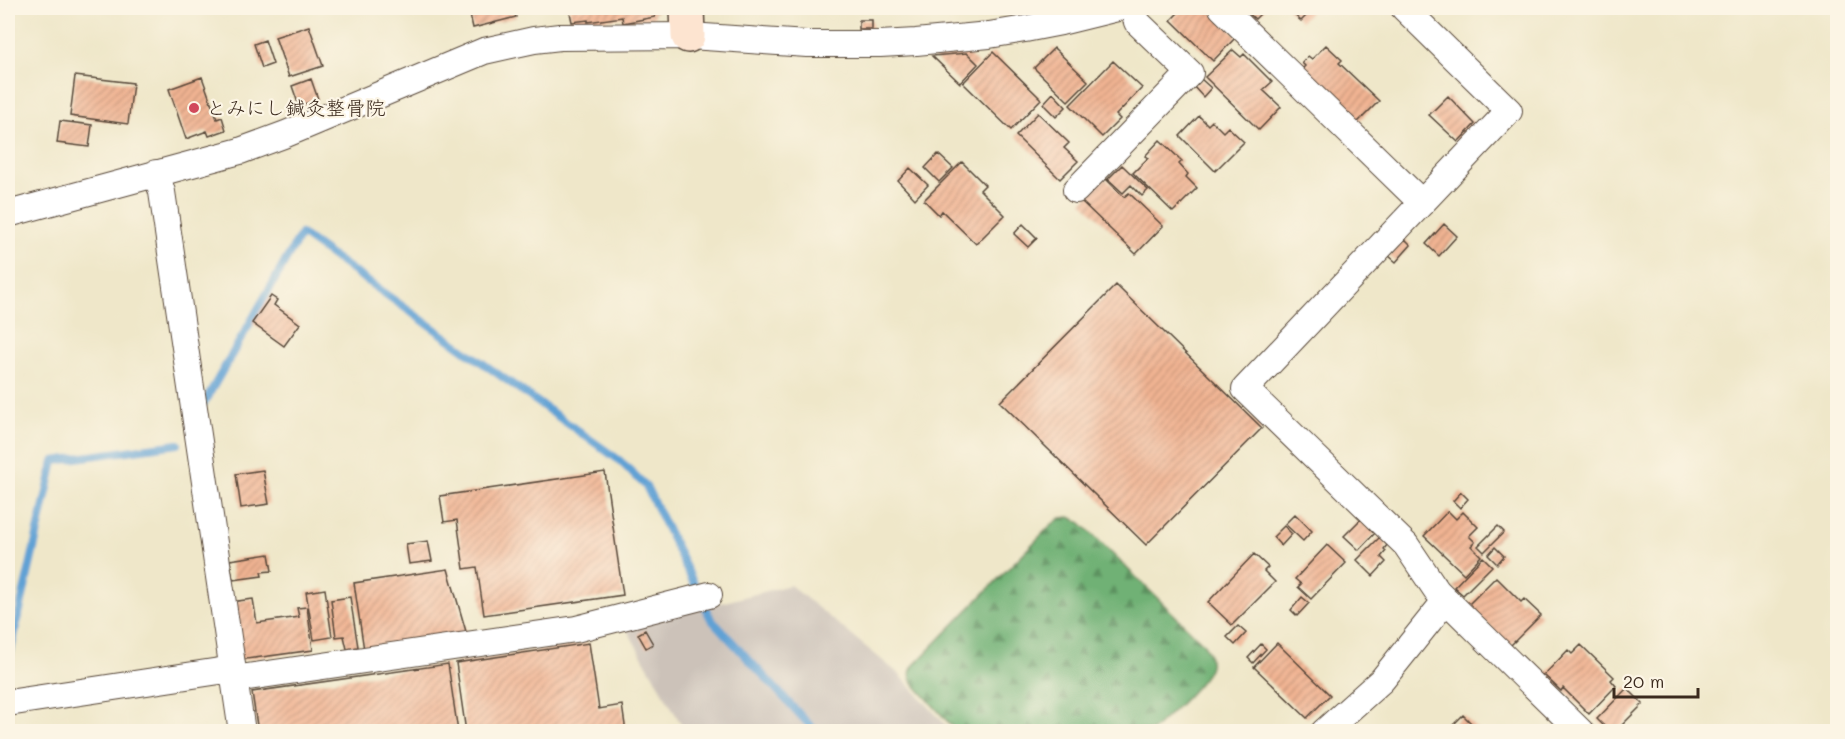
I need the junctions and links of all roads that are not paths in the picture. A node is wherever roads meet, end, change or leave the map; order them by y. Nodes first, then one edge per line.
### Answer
1 (1118, 8) edge
2 (1133, 8) edge
3 (1222, 8) edge
4 (1404, 8) edge
5 (687, 22) edge
6 (156, 173) junction
7 (1076, 190) dead end
8 (1422, 203) junction
9 (8, 214) edge
10 (709, 595) dead end
11 (1446, 600) junction
12 (233, 674) junction
13 (8, 703) edge
14 (242, 732) edge
15 (1324, 732) edge
16 (1581, 732) edge

1 - 5 street
2 - 7 street
3 - 8 street
4 - 8 street
5 - 6 street
6 - 9 street
6 - 12 street
8 - 11 street
10 - 12 street
11 - 15 street
11 - 16 street
12 - 13 street
12 - 14 street

